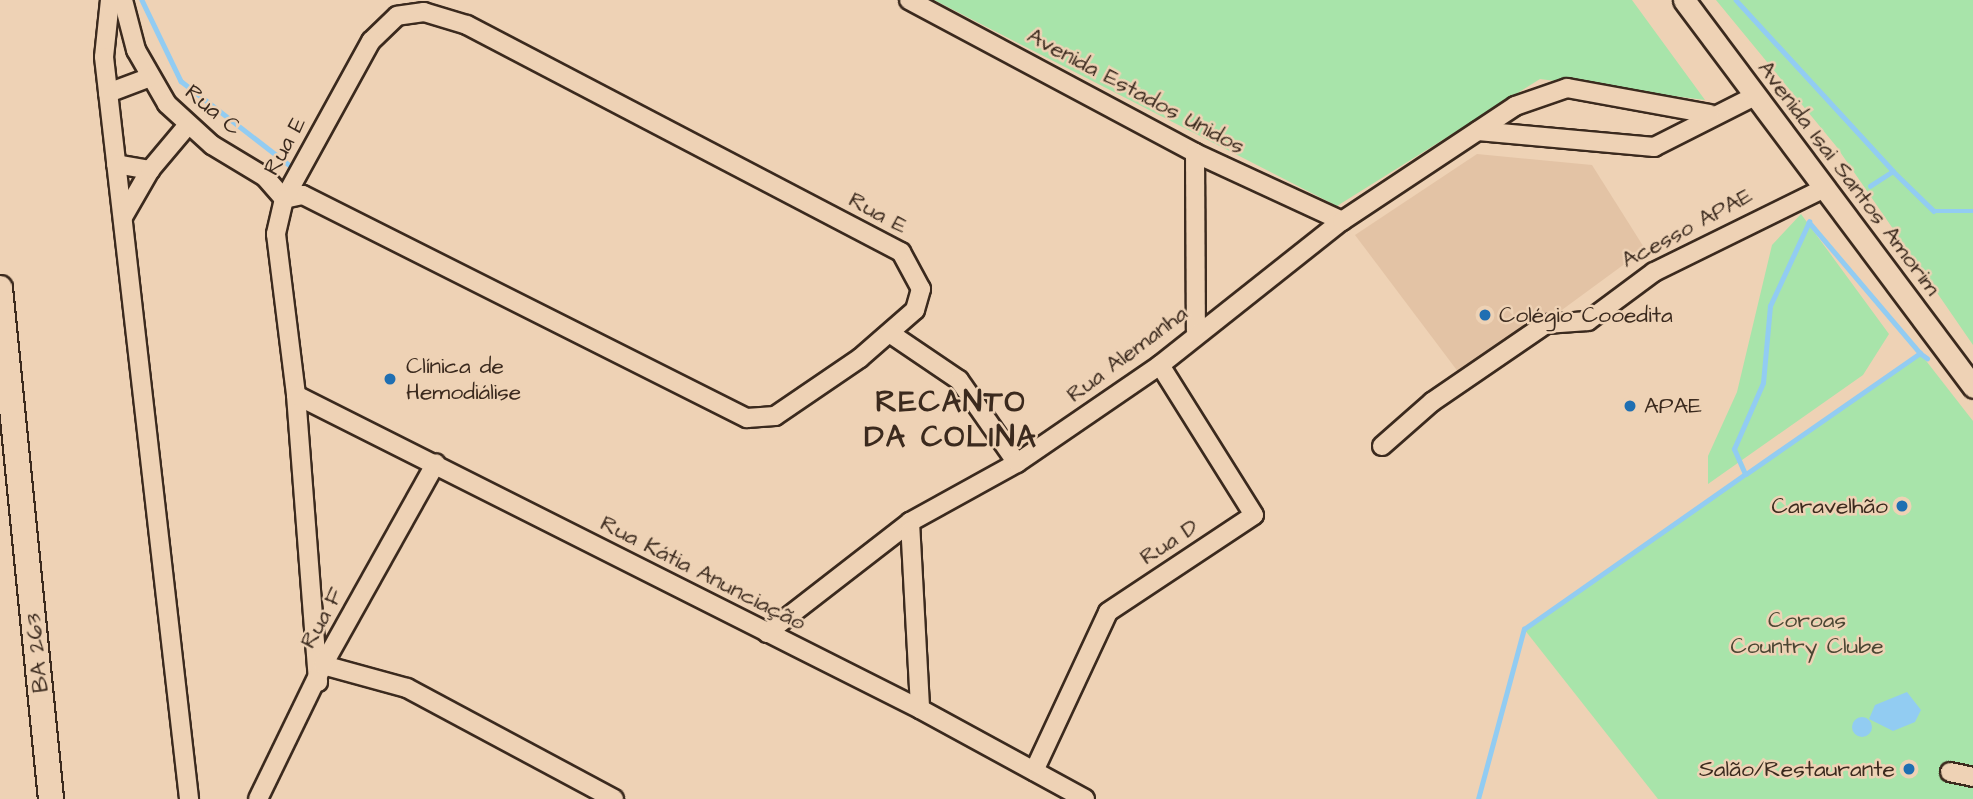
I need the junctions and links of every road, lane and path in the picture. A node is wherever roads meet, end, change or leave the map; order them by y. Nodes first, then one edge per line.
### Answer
1 (110, 0) edge
2 (123, 0) edge
3 (909, 0) edge
4 (1684, 0) edge
5 (148, 78) junction
6 (108, 93) junction
7 (1755, 96) junction
8 (1710, 114) junction
9 (187, 126) junction
10 (1478, 131) junction
11 (1195, 153) junction
12 (116, 164) junction
13 (150, 170) junction
14 (1823, 189) junction
15 (284, 199) junction
16 (123, 217) junction
17 (1342, 220) junction
18 (0, 288) edge
19 (1196, 331) junction
20 (891, 334) junction
21 (1160, 365) junction
22 (1973, 387) edge
23 (296, 395) junction
24 (1382, 446) dead end
25 (436, 463) junction
26 (1017, 463) junction
27 (909, 522) junction
28 (767, 633) junction
29 (321, 674) junction
30 (920, 709) junction
31 (1034, 771) junction
32 (1950, 772) dead end
33 (1973, 777) edge
34 (51, 799) edge
35 (189, 799) edge
36 (258, 799) edge
37 (614, 799) edge
38 (1085, 799) edge

1 - 6 street
2 - 5 street, Rua C
3 - 11 street, Avenida Estados Unidos
4 - 7 main road, Avenida Isai Santos Amorim
5 - 6 street
5 - 9 street, Rua C
6 - 12 street
7 - 8 street
7 - 14 main road, Avenida Isai Santos Amorim
8 - 10 street
8 - 10 street, Rua Alemanha
9 - 13 street
9 - 15 street, Rua C
10 - 17 street, Rua Alemanha
11 - 17 street, Avenida Estados Unidos
11 - 19 street
12 - 13 street
12 - 16 street
13 - 16 street
14 - 22 main road, Avenida Isai Santos Amorim
14 - 24 street, Acesso APAE
15 - 20 street, Rua E
15 - 20 street, Rua E
15 - 23 street
16 - 35 street
17 - 19 street, Rua Alemanha
18 - 34 highway, BA 263
19 - 21 street, Rua Alemanha
20 - 26 street
21 - 26 street, Rua Alemanha
21 - 31 street, Rua D
23 - 25 street, Rua Kátia Anunciação
23 - 29 street
25 - 28 street, Rua Kátia Anunciação
25 - 29 street, Rua F
26 - 27 street, Rua Alemanha
27 - 28 street, Rua Alemanha
27 - 30 street
28 - 30 street, Rua Kátia Anunciação
29 - 36 street, Rua F
29 - 37 street
30 - 31 street, Rua Kátia Anunciação
31 - 38 street, Rua Kátia Anunciação
32 - 33 street

